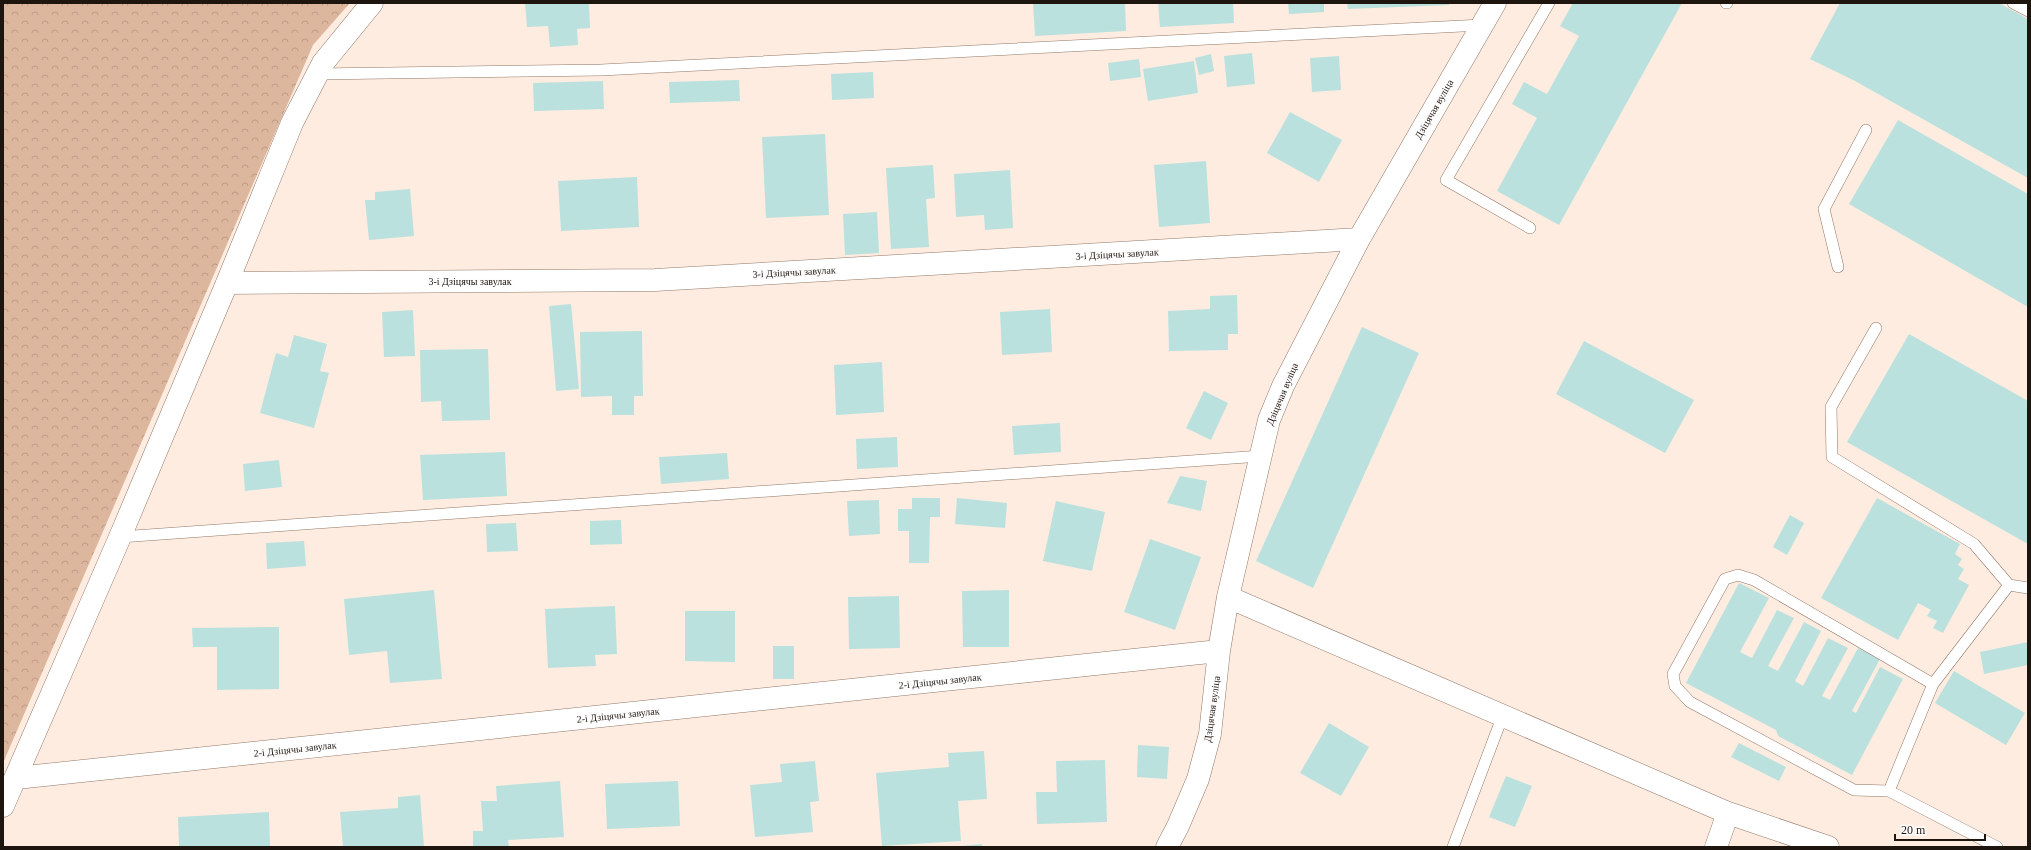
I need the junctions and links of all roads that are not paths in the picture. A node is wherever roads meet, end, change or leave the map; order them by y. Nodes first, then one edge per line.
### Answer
1 (372, 3) edge
2 (1495, 3) edge
3 (1549, 3) edge
4 (2013, 3) edge
5 (2028, 11) edge
6 (1482, 25) junction
7 (317, 74) junction
8 (1866, 130) dead end
9 (1530, 228) dead end
10 (1359, 239) junction
11 (1838, 267) dead end
12 (227, 283) junction
13 (1876, 328) dead end
14 (1261, 456) junction
15 (120, 537) junction
16 (2009, 585) junction
17 (2028, 588) edge
18 (1228, 597) junction
19 (1220, 652) junction
20 (1933, 684) junction
21 (1503, 715) junction
22 (16, 778) junction
23 (1889, 791) junction
24 (3, 806) edge
25 (1728, 813) junction
26 (1167, 847) edge
27 (1453, 847) edge
28 (1716, 847) edge
29 (1828, 847) edge
30 (1997, 847) edge

1 - 7 street
2 - 6 street, Дзіцячая вуліца
3 - 9 lane
4 - 5 lane
6 - 7 lane
6 - 10 street, Дзіцячая вуліца
7 - 12 street
8 - 11 lane
10 - 12 street, 3-і Дзіцячы завулак
10 - 14 street, Дзіцячая вуліца
12 - 15 street
13 - 16 lane
14 - 15 lane
14 - 18 street, Дзіцячая вуліца
15 - 22 street
16 - 17 lane
16 - 20 lane
18 - 19 street, Дзіцячая вуліца
18 - 21 street
19 - 22 street, 2-і Дзіцячы завулак
19 - 26 street, Дзіцячая вуліца
20 - 23 lane
20 - 23 lane
21 - 25 street
21 - 27 lane
22 - 24 street
23 - 30 lane
25 - 28 street
25 - 29 street

